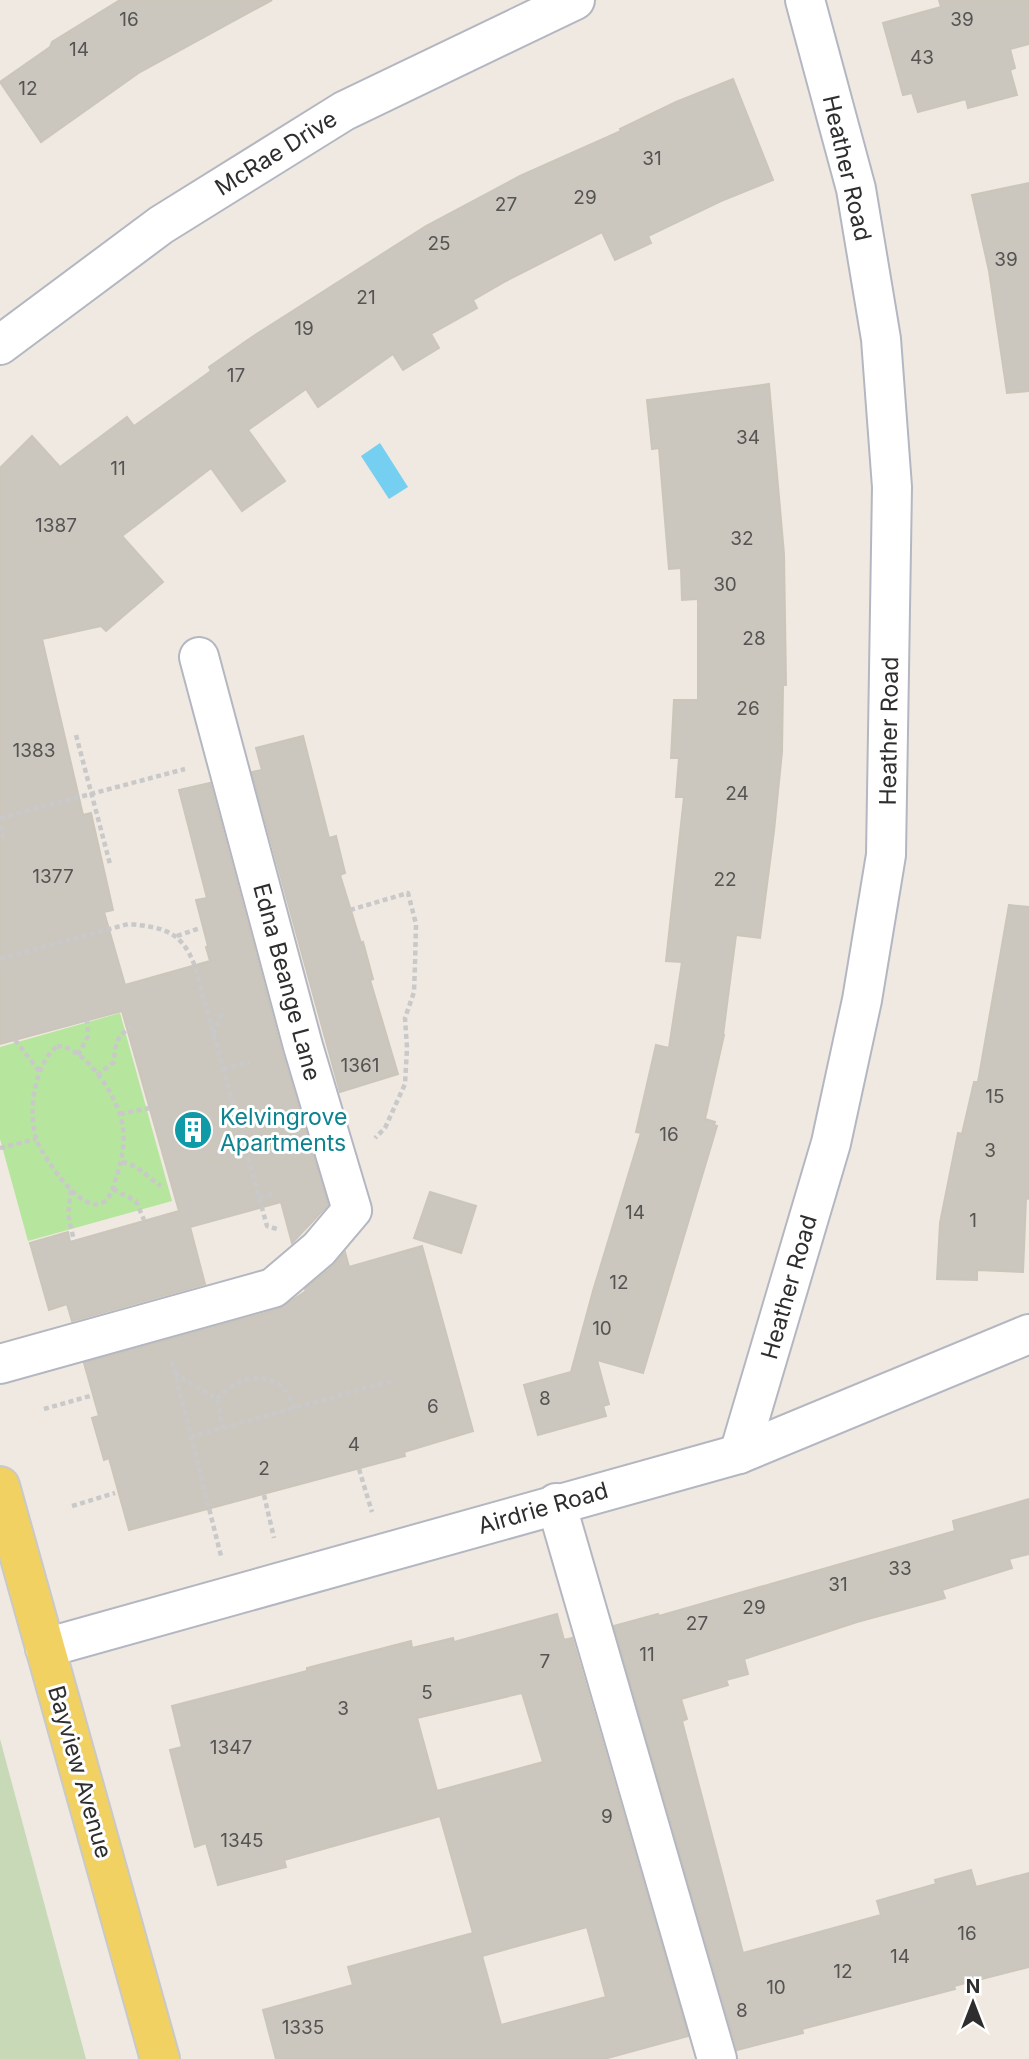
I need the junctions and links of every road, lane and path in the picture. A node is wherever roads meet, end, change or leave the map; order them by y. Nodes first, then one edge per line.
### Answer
1 (575, 0) edge
2 (805, 0) edge
3 (0, 345) edge
4 (199, 657) dead end
5 (76, 734) dead end
6 (226, 758) junction
7 (91, 793) junction
8 (0, 818) edge
9 (0, 826) edge
10 (4, 840) dead end
11 (110, 864) dead end
12 (350, 910) dead end
13 (200, 928) dead end
14 (177, 936) junction
15 (0, 959) edge
16 (225, 1010) dead end
17 (87, 1020) dead end
18 (131, 1027) dead end
19 (213, 1034) junction
20 (15, 1040) dead end
21 (78, 1055) junction
22 (250, 1062) dead end
23 (223, 1069) junction
24 (40, 1071) junction
25 (97, 1076) junction
26 (150, 1108) dead end
27 (120, 1114) junction
28 (37, 1139) junction
29 (0, 1148) edge
30 (337, 1160) junction
31 (122, 1161) junction
32 (161, 1185) dead end
33 (113, 1189) junction
34 (71, 1190) junction
35 (277, 1193) dead end
36 (259, 1197) junction
37 (144, 1220) dead end
38 (74, 1241) dead end
39 (320, 1249) junction
40 (165, 1318) junction
41 (1029, 1334) edge
42 (0, 1364) edge
43 (173, 1372) junction
44 (395, 1380) dead end
45 (90, 1395) dead end
46 (217, 1399) junction
47 (44, 1409) dead end
48 (295, 1409) junction
49 (223, 1428) junction
50 (190, 1437) junction
51 (739, 1454) junction
52 (359, 1469) dead end
53 (0, 1486) edge
54 (115, 1493) dead end
55 (264, 1495) dead end
56 (556, 1503) junction
57 (72, 1506) dead end
58 (374, 1520) dead end
59 (276, 1547) dead end
60 (223, 1564) dead end
61 (45, 1648) junction
62 (160, 2059) edge
63 (717, 2059) edge

1 - 3 street, McRae Drive
2 - 51 street, Heather Road
4 - 6 street, Edna Beange Lane
5 - 7 path
6 - 7 path
6 - 30 street, Edna Beange Lane
7 - 8 path
7 - 11 path
9 - 10 path
12 - 30 path
13 - 14 path
14 - 15 path
14 - 19 path
16 - 19 path
17 - 21 path
18 - 25 path
19 - 23 path
20 - 24 path
21 - 24 path
21 - 25 path
22 - 23 path
23 - 36 path
24 - 28 path
25 - 27 path
26 - 27 path
27 - 31 path
28 - 29 path
28 - 34 path
30 - 39 street, Edna Beange Lane
31 - 32 path
31 - 33 path
33 - 34 path
33 - 37 path
34 - 38 path
35 - 36 path
36 - 39 path
39 - 40 street, Edna Beange Lane
40 - 42 street, Edna Beange Lane
40 - 43 path
41 - 51 street, Airdrie Road
43 - 46 path
43 - 50 path
44 - 48 path
45 - 47 path
46 - 48 path
46 - 49 path
48 - 49 path
49 - 50 path
50 - 60 path
51 - 56 street, Airdrie Road
52 - 58 path
53 - 61 main road, Bayview Avenue
54 - 57 path
55 - 59 path
56 - 61 street, Airdrie Road
56 - 63 street
61 - 62 main road, Bayview Avenue

